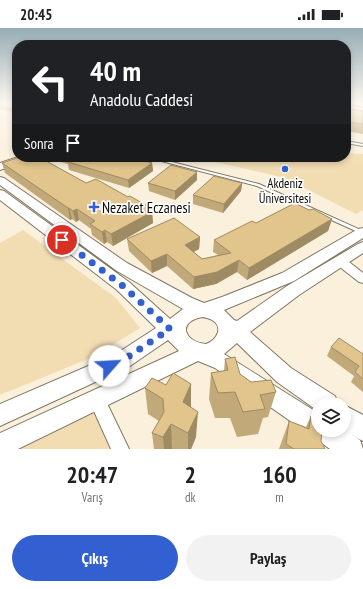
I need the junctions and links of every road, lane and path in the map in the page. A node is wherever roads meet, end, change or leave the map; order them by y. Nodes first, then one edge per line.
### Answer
1 (351, 143) edge
2 (363, 145) edge
3 (12, 157) edge
4 (0, 160) edge
5 (14, 162) edge
6 (168, 162) edge
7 (0, 167) edge
8 (0, 180) edge
9 (0, 194) edge
10 (363, 237) edge
11 (340, 261) junction
12 (363, 279) edge
13 (203, 310) junction
14 (175, 330) junction
15 (229, 331) junction
16 (197, 352) junction
17 (317, 397) edge
18 (97, 400) junction
19 (0, 415) edge
20 (351, 421) edge
21 (311, 422) edge
22 (363, 429) edge
23 (333, 437) edge
24 (0, 445) edge
25 (120, 449) edge
26 (351, 449) edge

1 - 2 lane
3 - 4 main road
5 - 7 main road
6 - 10 lane
8 - 13 main road
9 - 14 main road
10 - 11 main road
10 - 13 main road
11 - 12 street
11 - 15 main road
13 - 14 main road
13 - 15 main road
14 - 16 main road
14 - 19 main road
15 - 16 main road
15 - 17 main road
16 - 18 main road
16 - 21 main road
18 - 24 main road
18 - 25 street
20 - 22 main road
23 - 26 main road

